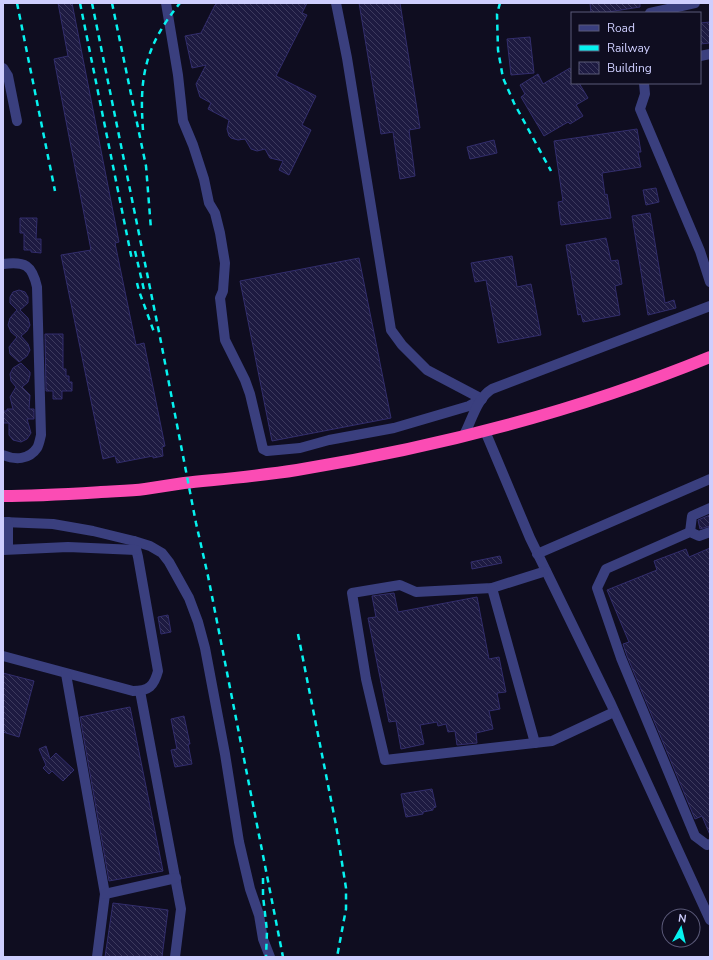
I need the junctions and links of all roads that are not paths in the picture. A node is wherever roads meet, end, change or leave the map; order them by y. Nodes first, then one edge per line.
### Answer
1 (166, 3) edge
2 (336, 3) edge
3 (695, 3) edge
4 (654, 12) edge
5 (3, 68) edge
6 (644, 84) edge
7 (17, 121) dead end
8 (3, 264) edge
9 (710, 282) edge
10 (710, 306) edge
11 (710, 356) edge
12 (482, 399) junction
13 (484, 431) junction
14 (464, 435) junction
15 (3, 455) edge
16 (710, 479) edge
17 (3, 496) edge
18 (710, 508) edge
19 (6, 522) edge
20 (690, 532) junction
21 (710, 532) edge
22 (135, 546) junction
23 (6, 550) edge
24 (537, 554) junction
25 (546, 571) junction
26 (492, 588) junction
27 (3, 656) edge
28 (66, 674) junction
29 (140, 691) junction
30 (614, 712) junction
31 (535, 743) junction
32 (710, 844) edge
33 (176, 878) junction
34 (105, 894) junction
35 (706, 902) edge
36 (710, 920) edge
37 (97, 957) edge
38 (174, 957) edge
39 (270, 957) edge

1 - 12 street
2 - 12 street
3 - 4 street
5 - 7 street
6 - 9 street
8 - 15 street
10 - 12 street
11 - 13 highway
12 - 14 street
13 - 14 highway
13 - 24 street
14 - 17 highway
16 - 24 street
18 - 20 street
19 - 22 street
19 - 23 street
20 - 21 street
20 - 32 street
22 - 23 street
22 - 29 street
22 - 39 street
24 - 25 street
25 - 26 street
25 - 30 street
26 - 31 street
26 - 31 street
27 - 28 street
28 - 29 street
28 - 34 street
29 - 33 street
30 - 31 street
30 - 35 street
33 - 34 street
33 - 38 street
34 - 37 street
35 - 36 street

